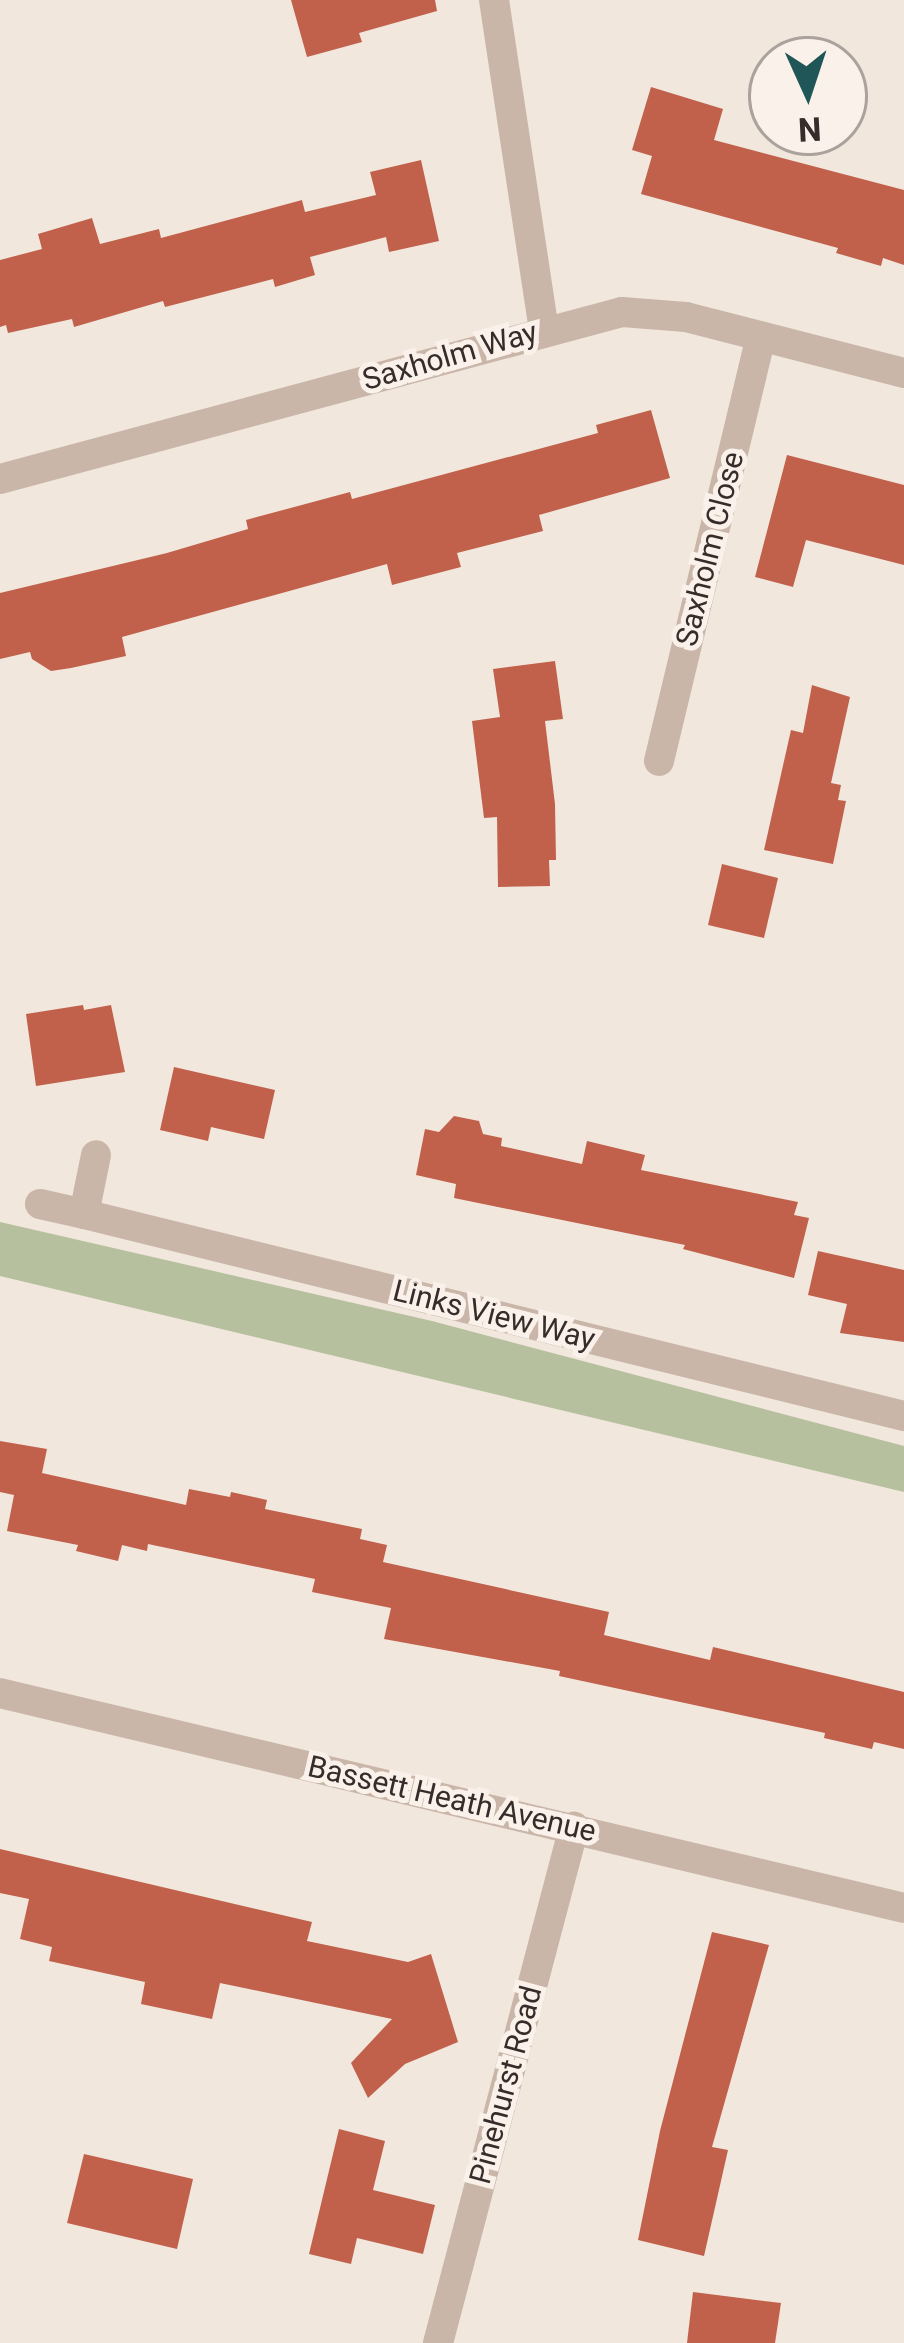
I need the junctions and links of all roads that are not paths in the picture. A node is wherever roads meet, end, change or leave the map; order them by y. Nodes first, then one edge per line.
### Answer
1 (494, 0) edge
2 (544, 329) junction
3 (760, 338) junction
4 (904, 373) edge
5 (0, 479) edge
6 (659, 761) dead end
7 (96, 1156) dead end
8 (40, 1204) dead end
9 (84, 1214) junction
10 (904, 1416) edge
11 (0, 1693) edge
12 (574, 1827) junction
13 (904, 1908) edge
14 (438, 2343) edge

1 - 2 street
2 - 3 street, Saxholm Way
2 - 5 street, Saxholm Way
3 - 4 street, Saxholm Way
3 - 6 street, Saxholm Close
7 - 9 street
8 - 9 street, Links View Way
9 - 10 street, Links View Way
11 - 12 street, Bassett Heath Avenue
12 - 13 street, Bassett Heath Avenue
12 - 14 street, Pinehurst Road

